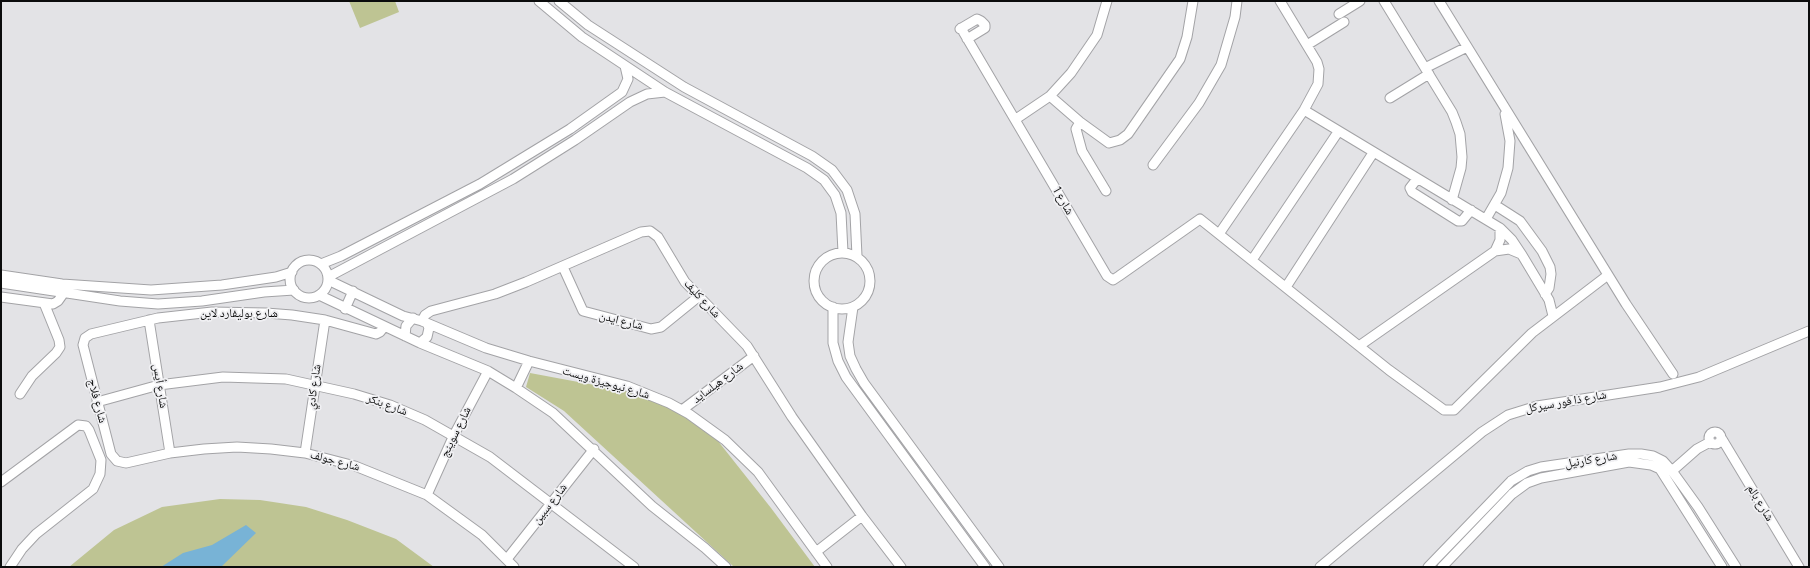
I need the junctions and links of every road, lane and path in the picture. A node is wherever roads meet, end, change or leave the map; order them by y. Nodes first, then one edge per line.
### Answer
1 (539, 1) edge
2 (559, 1) edge
3 (1107, 1) edge
4 (1193, 1) edge
5 (1237, 1) edge
6 (1280, 1) edge
7 (1360, 1) edge
8 (1384, 1) edge
9 (1439, 1) edge
10 (1339, 14) dead end
11 (1344, 22) dead end
12 (967, 39) junction
13 (1307, 45) junction
14 (1467, 47) junction
15 (625, 66) junction
16 (1427, 71) junction
17 (622, 92) junction
18 (666, 92) junction
19 (1050, 96) junction
20 (1390, 98) dead end
21 (630, 102) junction
22 (1501, 103) junction
23 (1304, 110) junction
24 (735, 115) junction
25 (1016, 119) junction
26 (1080, 122) junction
27 (729, 127) junction
28 (1338, 132) junction
29 (1526, 143) junction
30 (1510, 149) junction
31 (1373, 153) junction
32 (1153, 164) dead end
33 (1417, 179) junction
34 (1106, 191) dead end
35 (1452, 200) junction
36 (1495, 205) junction
37 (1471, 210) junction
38 (1486, 220) junction
39 (1500, 228) junction
40 (1219, 234) junction
41 (1496, 251) junction
42 (843, 252) junction
43 (1522, 255) junction
44 (857, 256) junction
45 (1252, 260) junction
46 (321, 264) junction
47 (563, 267) junction
48 (292, 272) junction
49 (1, 275) edge
50 (1608, 275) junction
51 (267, 278) junction
52 (328, 278) junction
53 (1, 284) edge
54 (1286, 287) junction
55 (294, 290) junction
56 (353, 291) junction
57 (264, 292) junction
58 (63, 294) junction
59 (319, 295) junction
60 (1, 297) edge
61 (698, 297) junction
62 (1547, 297) junction
63 (44, 303) junction
64 (833, 307) junction
65 (853, 307) junction
66 (1564, 307) junction
67 (345, 309) junction
68 (356, 314) junction
69 (1552, 316) junction
70 (149, 320) junction
71 (325, 320) junction
72 (421, 321) junction
73 (350, 326) junction
74 (384, 327) junction
75 (1809, 331) edge
76 (91, 334) joint
77 (405, 336) junction
78 (420, 343) junction
79 (1359, 346) junction
80 (754, 356) junction
81 (529, 361) junction
82 (488, 370) junction
83 (1673, 374) dead end
84 (314, 384) junction
85 (159, 385) junction
86 (516, 388) junction
87 (20, 394) dead end
88 (97, 402) junction
89 (682, 410) junction
90 (454, 435) junction
91 (594, 449) junction
92 (170, 453) junction
93 (305, 453) junction
94 (1629, 458) junction
95 (126, 463) joint
96 (1672, 471) junction
97 (1, 482) edge
98 (427, 495) junction
99 (550, 502) junction
100 (1698, 507) junction
101 (1689, 514) junction
102 (862, 516) junction
103 (816, 552) junction
104 (507, 559) junction
105 (10, 567) edge
106 (514, 567) edge
107 (634, 567) edge
108 (726, 567) edge
109 (827, 567) edge
110 (901, 567) edge
111 (985, 567) edge
112 (999, 567) edge
113 (1320, 567) edge
114 (1428, 567) edge
115 (1442, 567) edge
116 (1722, 567) edge
117 (1736, 567) edge
118 (1799, 567) edge

1 - 15 street
2 - 24 street
3 - 19 street
4 - 26 street
5 - 32 street
6 - 13 street
7 - 10 street
8 - 16 street
9 - 14 street
11 - 13 street
12 - 12 street, شارع 1
12 - 25 street, شارع 1
13 - 23 street
14 - 16 street
14 - 22 street
15 - 17 street
15 - 18 street
16 - 20 street
16 - 35 street
17 - 21 street
17 - 46 street
18 - 21 street
18 - 27 street
19 - 25 street
19 - 26 street
21 - 52 street
22 - 29 street
22 - 30 street
23 - 28 street
23 - 40 street
24 - 27 street
24 - 44 street
25 - 40 street, شارع 1
26 - 34 street
27 - 42 street
28 - 31 street
28 - 45 street
29 - 30 street
29 - 50 street
30 - 36 street
31 - 33 street
31 - 54 street
33 - 35 street
33 - 37 street
35 - 37 street
36 - 38 street
36 - 62 street
37 - 38 street
38 - 39 street
39 - 41 street
39 - 43 street
40 - 45 street
41 - 43 street
41 - 79 street
42 - 44 street
42 - 64 street
43 - 62 street
44 - 65 street
45 - 54 street
46 - 48 street
46 - 52 street
47 - 61 street, شارع ايدن
47 - 61 street, شارع كليف
47 - 72 street, شارع كليف
48 - 51 street
48 - 55 street
49 - 51 street
50 - 66 street
50 - 83 street
51 - 57 street
52 - 56 street, شارع نيوجيزة ويست
52 - 59 street
53 - 58 street
54 - 79 street
55 - 57 street
55 - 59 street
56 - 67 street
56 - 72 street, شارع نيوجيزة ويست
57 - 58 street
58 - 63 street
59 - 67 street
60 - 63 street
61 - 80 street, شارع كليف
62 - 66 street
62 - 69 street
63 - 87 street
64 - 65 street
64 - 111 street
65 - 112 street
66 - 69 street
67 - 68 street
68 - 73 street
68 - 74 street
69 - 79 street
70 - 71 street, شارع بوليفارد لاين
70 - 76 street, شارع بوليفارد لاين
70 - 85 street, شارع أيس
71 - 73 street, شارع بوليفارد لاين
71 - 84 street, شارع كادي
72 - 77 street
72 - 78 street
72 - 81 street, شارع نيوجيزة ويست
73 - 74 street, شارع بوليفارد لاين
74 - 77 street
75 - 113 street, شارع ذا فور سيركل
76 - 88 street, شارع فلاج
77 - 78 street
78 - 82 street
80 - 89 street, شارع هيلسايد
80 - 102 street, شارع كليف
81 - 86 street
81 - 89 street, شارع نيوجيزة ويست
82 - 86 street
82 - 90 street, شارع سوينج
84 - 85 street, شارع بنكر
84 - 90 street, شارع بنكر
84 - 93 street, شارع كادي
85 - 88 street, شارع بنكر
85 - 92 street, شارع أيس
86 - 91 street
88 - 95 street, شارع فلاج
89 - 103 street, شارع نيوجيزة ويست
90 - 98 street, شارع سوينج
90 - 99 street, شارع بنكر
91 - 99 street, شارع سبين
91 - 108 street
92 - 93 street, شارع جولف
92 - 95 street, شارع جولف
93 - 98 street, شارع جولف
94 - 96 street, شارع كارنيل
94 - 101 street, شارع كارنيل
94 - 114 street, شارع كارنيل
94 - 115 street, شارع كارنيل
96 - 100 street, شارع كارنيل
96 - 118 street, شارع بالم
97 - 105 street
98 - 104 street, شارع جولف
99 - 104 street, شارع سبين
99 - 107 street, شارع بنكر
100 - 101 street
100 - 117 street, شارع كارنيل
101 - 116 street, شارع كارنيل
102 - 103 street
102 - 110 street, شارع كليف
103 - 109 street, شارع نيوجيزة ويست
104 - 106 street, شارع جولف

